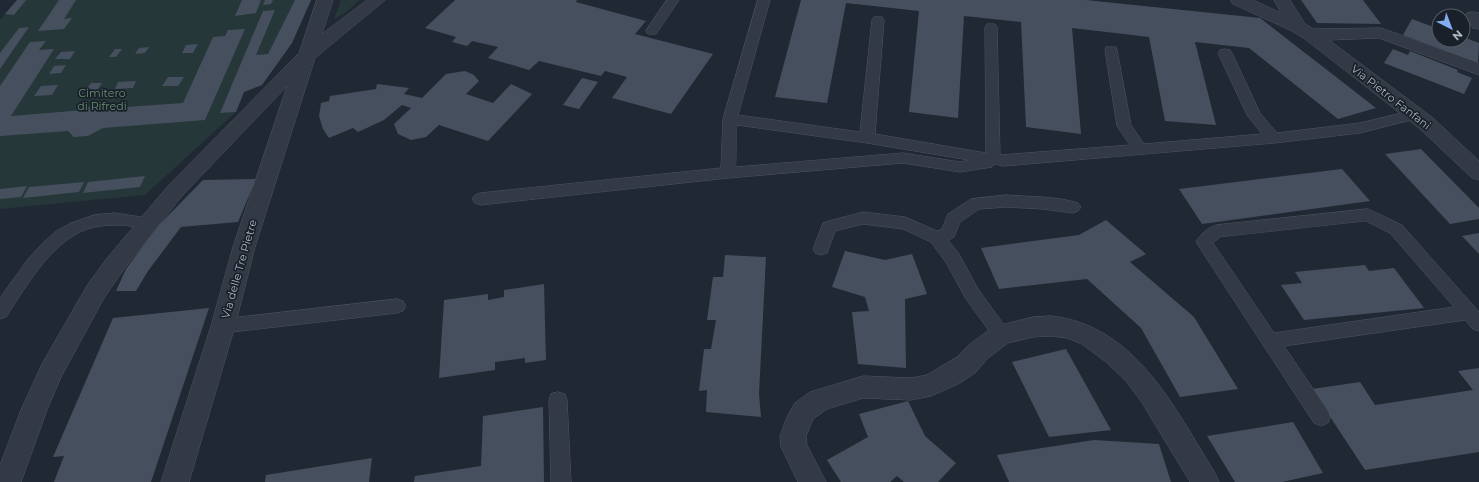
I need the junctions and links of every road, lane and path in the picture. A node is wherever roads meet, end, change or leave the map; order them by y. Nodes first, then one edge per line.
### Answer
1 (325, 0) edge
2 (377, 0) edge
3 (673, 0) edge
4 (764, 0) edge
5 (1239, 0) edge
6 (1282, 0) edge
7 (878, 20) dead end
8 (991, 28) dead end
9 (652, 31) dead end
10 (1304, 31) junction
11 (1111, 50) dead end
12 (1225, 53) dead end
13 (305, 57) junction
14 (1479, 69) edge
15 (1414, 115) junction
16 (730, 119) junction
17 (867, 138) junction
18 (1274, 138) junction
19 (1140, 149) junction
20 (999, 160) junction
21 (728, 173) junction
22 (1479, 173) edge
23 (480, 199) dead end
24 (1073, 207) dead end
25 (148, 224) junction
26 (937, 238) junction
27 (821, 249) dead end
28 (397, 306) dead end
29 (0, 312) edge
30 (1474, 318) edge
31 (223, 326) junction
32 (1001, 334) junction
33 (1270, 341) junction
34 (558, 400) dead end
35 (1321, 417) dead end
36 (7, 482) edge
37 (176, 482) edge
38 (561, 482) edge
39 (812, 482) edge
40 (1205, 482) edge

1 - 13 street, Via delle Tre Pietre
2 - 13 street
3 - 9 lane
4 - 16 lane
5 - 10 street, Via Pietro Fanfani
6 - 10 street, Via Pietro Fanfani
7 - 17 lane
8 - 20 lane
10 - 14 street
10 - 15 street, Via Pietro Fanfani
11 - 19 lane
12 - 18 lane
13 - 25 street
13 - 31 street, Via delle Tre Pietre
15 - 18 lane
15 - 22 street, Via Pietro Fanfani
16 - 17 lane
16 - 21 lane
17 - 20 lane
18 - 19 lane
19 - 20 lane
20 - 21 lane
21 - 23 lane
24 - 26 lane
25 - 29 lane
25 - 36 street
26 - 27 lane
26 - 32 lane
28 - 31 lane
30 - 33 lane
30 - 33 lane
31 - 37 street, Via delle Tre Pietre
32 - 39 street
32 - 40 street
33 - 35 lane
34 - 38 lane

